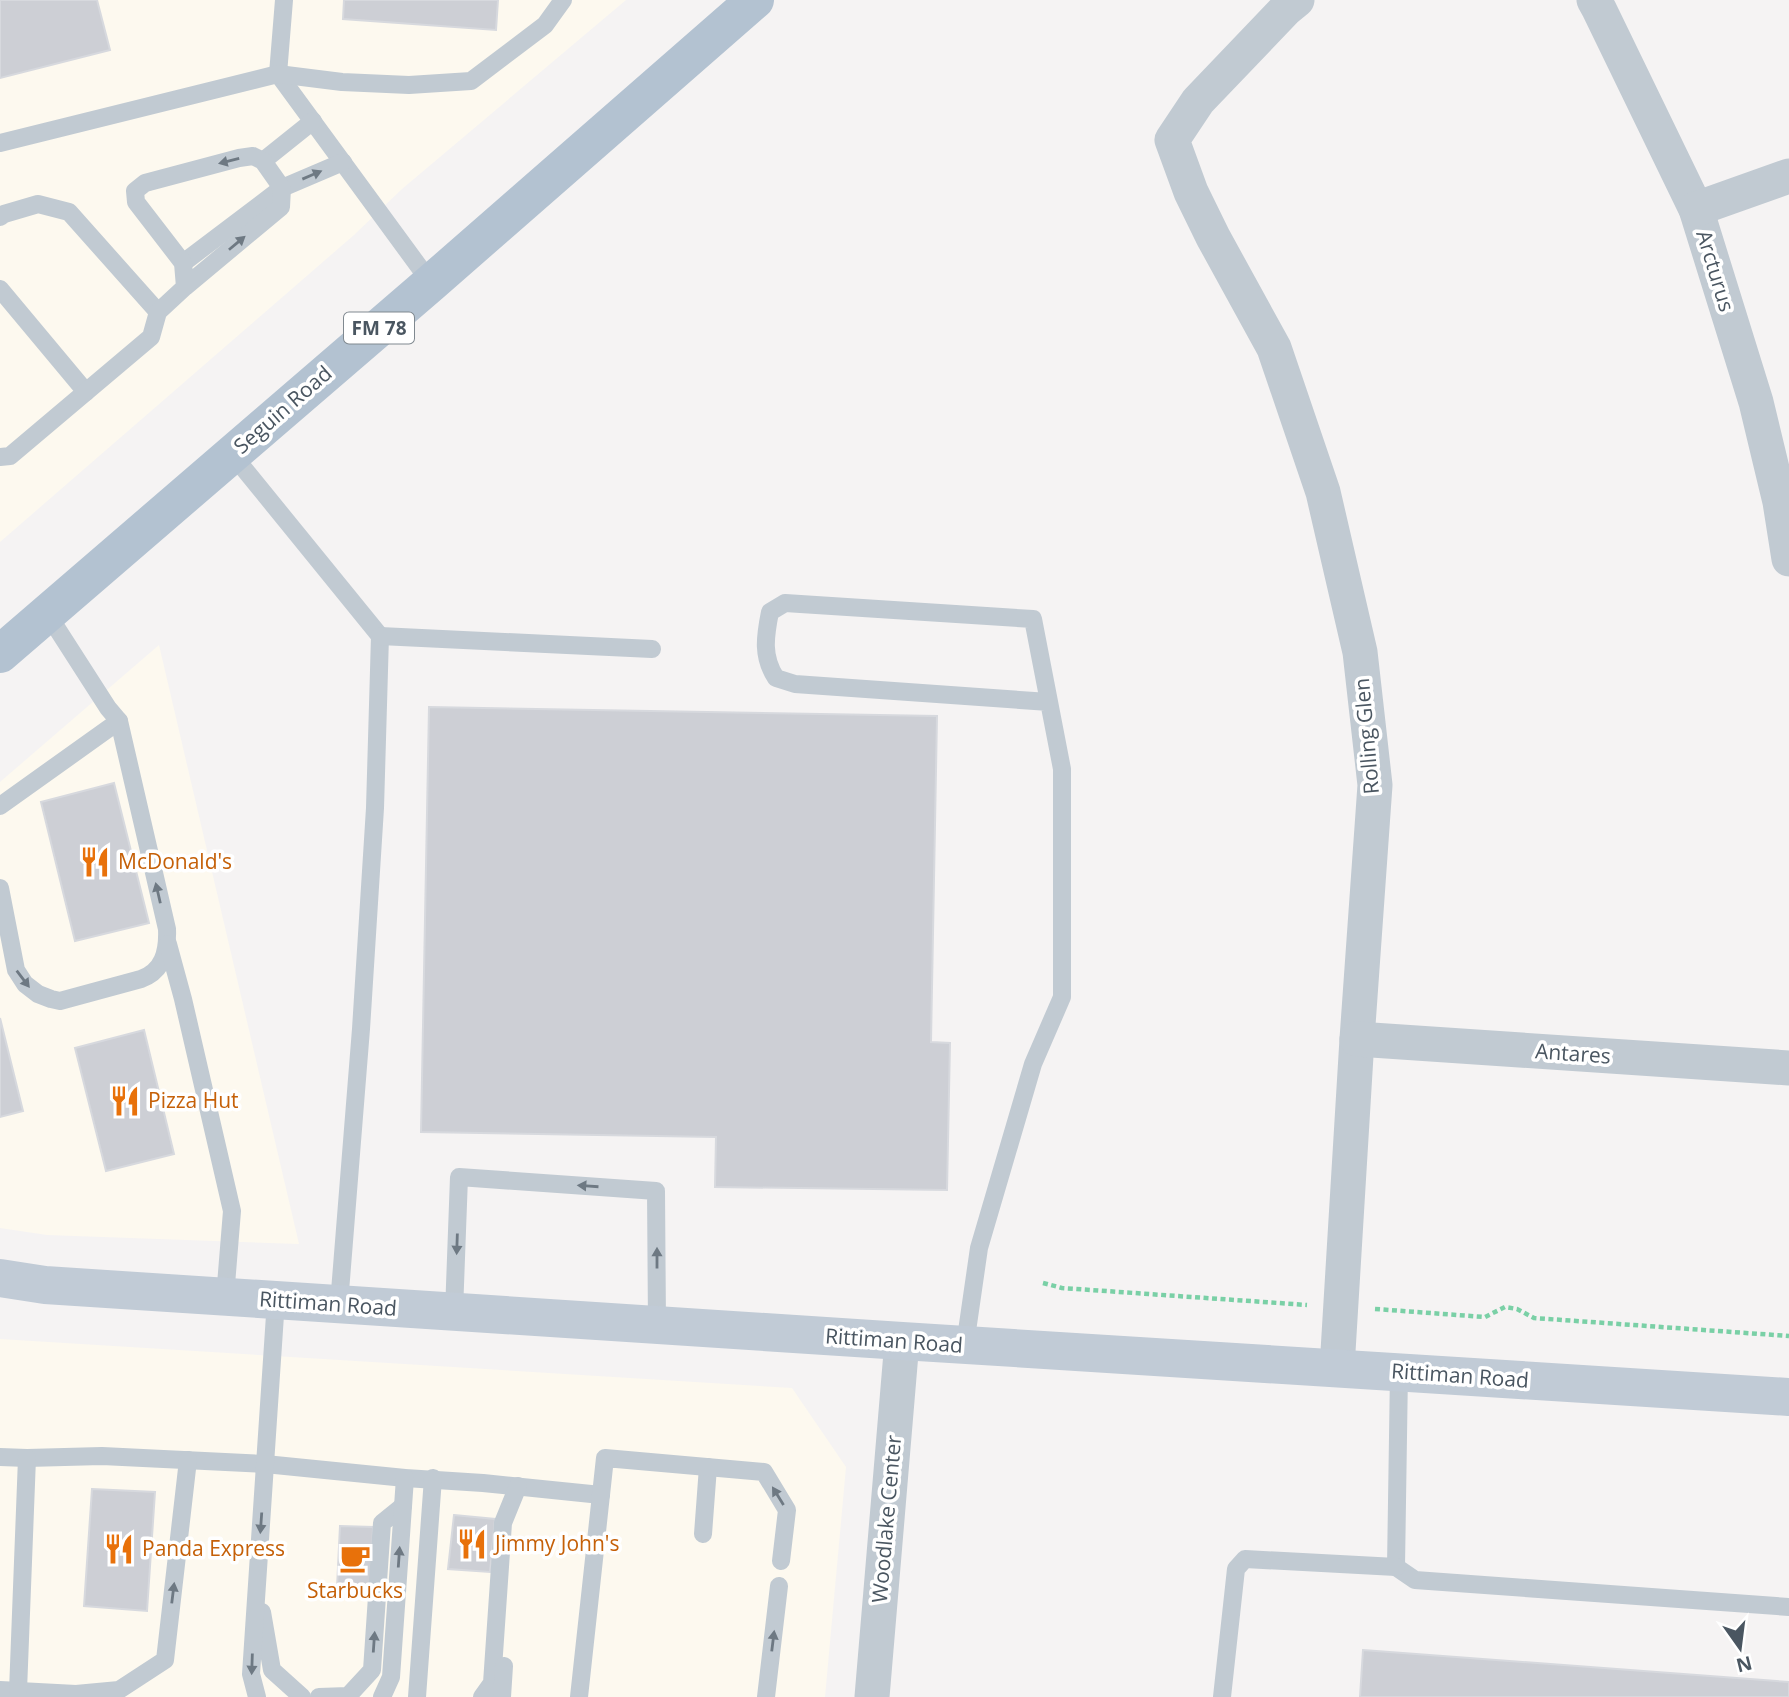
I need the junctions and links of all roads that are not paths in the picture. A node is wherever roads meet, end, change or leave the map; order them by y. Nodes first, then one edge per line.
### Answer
1 (284, 0) edge
2 (563, 0) edge
3 (755, 0) edge
4 (1297, 0) edge
5 (1594, 0) edge
6 (278, 74) junction
7 (313, 121) junction
8 (0, 143) edge
9 (263, 161) junction
10 (343, 162) junction
11 (1789, 176) edge
12 (282, 188) junction
13 (1696, 209) junction
14 (0, 218) edge
15 (183, 263) junction
16 (431, 283) junction
17 (185, 287) junction
18 (0, 289) edge
19 (158, 312) junction
20 (86, 393) junction
21 (232, 454) junction
22 (0, 457) edge
23 (1789, 559) edge
24 (47, 613) junction
25 (380, 636) junction
26 (4, 642) edge
27 (652, 649) dead end
28 (1049, 702) junction
29 (119, 721) junction
30 (0, 806) edge
31 (0, 890) edge
32 (167, 943) junction
33 (1357, 1039) junction
34 (1789, 1068) edge
35 (0, 1278) edge
36 (225, 1297) junction
37 (276, 1300) junction
38 (339, 1304) junction
39 (454, 1312) junction
40 (657, 1325) junction
41 (902, 1341) junction
42 (965, 1345) junction
43 (1337, 1368) junction
44 (1399, 1372) junction
45 (1789, 1397) edge
46 (0, 1457) edge
47 (27, 1458) junction
48 (188, 1460) junction
49 (265, 1464) junction
50 (708, 1468) junction
51 (405, 1478) junction
52 (433, 1478) junction
53 (518, 1486) junction
54 (601, 1495) junction
55 (403, 1506) junction
56 (703, 1534) dead end
57 (781, 1561) dead end
58 (1396, 1567) junction
59 (257, 1581) junction
60 (779, 1586) dead end
61 (1789, 1606) edge
62 (9, 1691) edge
63 (257, 1697) edge
64 (302, 1697) edge
65 (319, 1697) edge
66 (382, 1697) edge
67 (417, 1697) edge
68 (482, 1697) edge
69 (502, 1697) edge
70 (579, 1697) edge
71 (766, 1697) edge
72 (872, 1697) edge
73 (1222, 1697) edge

1 - 6 lane
2 - 6 lane
3 - 16 main road, Seguin Road / FM 78
4 - 33 street, Rolling Glen
5 - 13 street, Arcturus
6 - 7 lane
6 - 8 lane
7 - 9 lane
7 - 10 lane
9 - 12 lane
9 -> 15 lane
12 -> 10 lane
10 - 16 lane
11 - 13 street
12 - 15 lane
17 -> 12 lane
13 - 23 street, Arcturus
14 - 19 lane
15 - 17 lane
16 - 21 main road, Seguin Road / FM 78
17 - 19 lane
18 - 20 lane
19 - 20 lane
20 - 22 lane
21 - 24 main road, Seguin Road / FM 78
21 - 25 lane
24 - 26 main road, Seguin Road / FM 78
24 - 29 lane
25 - 27 lane
25 - 38 lane
28 - 28 lane
28 - 42 lane
29 - 30 lane
32 -> 29 lane
31 -> 32 lane
32 - 36 lane
33 - 34 street, Antares
33 - 43 street, Rolling Glen
35 - 36 main road, Rittiman Road
36 - 37 main road, Rittiman Road
37 - 38 main road, Rittiman Road
37 - 49 lane
38 - 39 main road, Rittiman Road
39 - 40 main road, Rittiman Road
40 -> 39 lane
40 - 41 main road, Rittiman Road
41 - 42 main road, Rittiman Road
41 - 72 street, Woodlake Center
42 - 43 main road, Rittiman Road
43 - 44 main road, Rittiman Road
44 - 45 main road, Rittiman Road
44 - 58 lane
46 - 47 lane
47 - 48 lane
47 - 62 lane
48 - 49 lane
62 -> 48 lane
49 - 51 lane
49 -> 59 lane
50 - 54 lane
50 - 56 lane
57 -> 50 lane
51 - 52 lane
51 - 55 lane
52 - 53 lane
52 - 67 lane
53 - 54 lane
53 - 68 lane
53 - 69 lane
54 - 70 lane
65 -> 55 lane
66 -> 55 lane
58 - 61 lane
58 - 73 lane
59 -> 63 lane
59 - 64 lane
71 -> 60 lane

